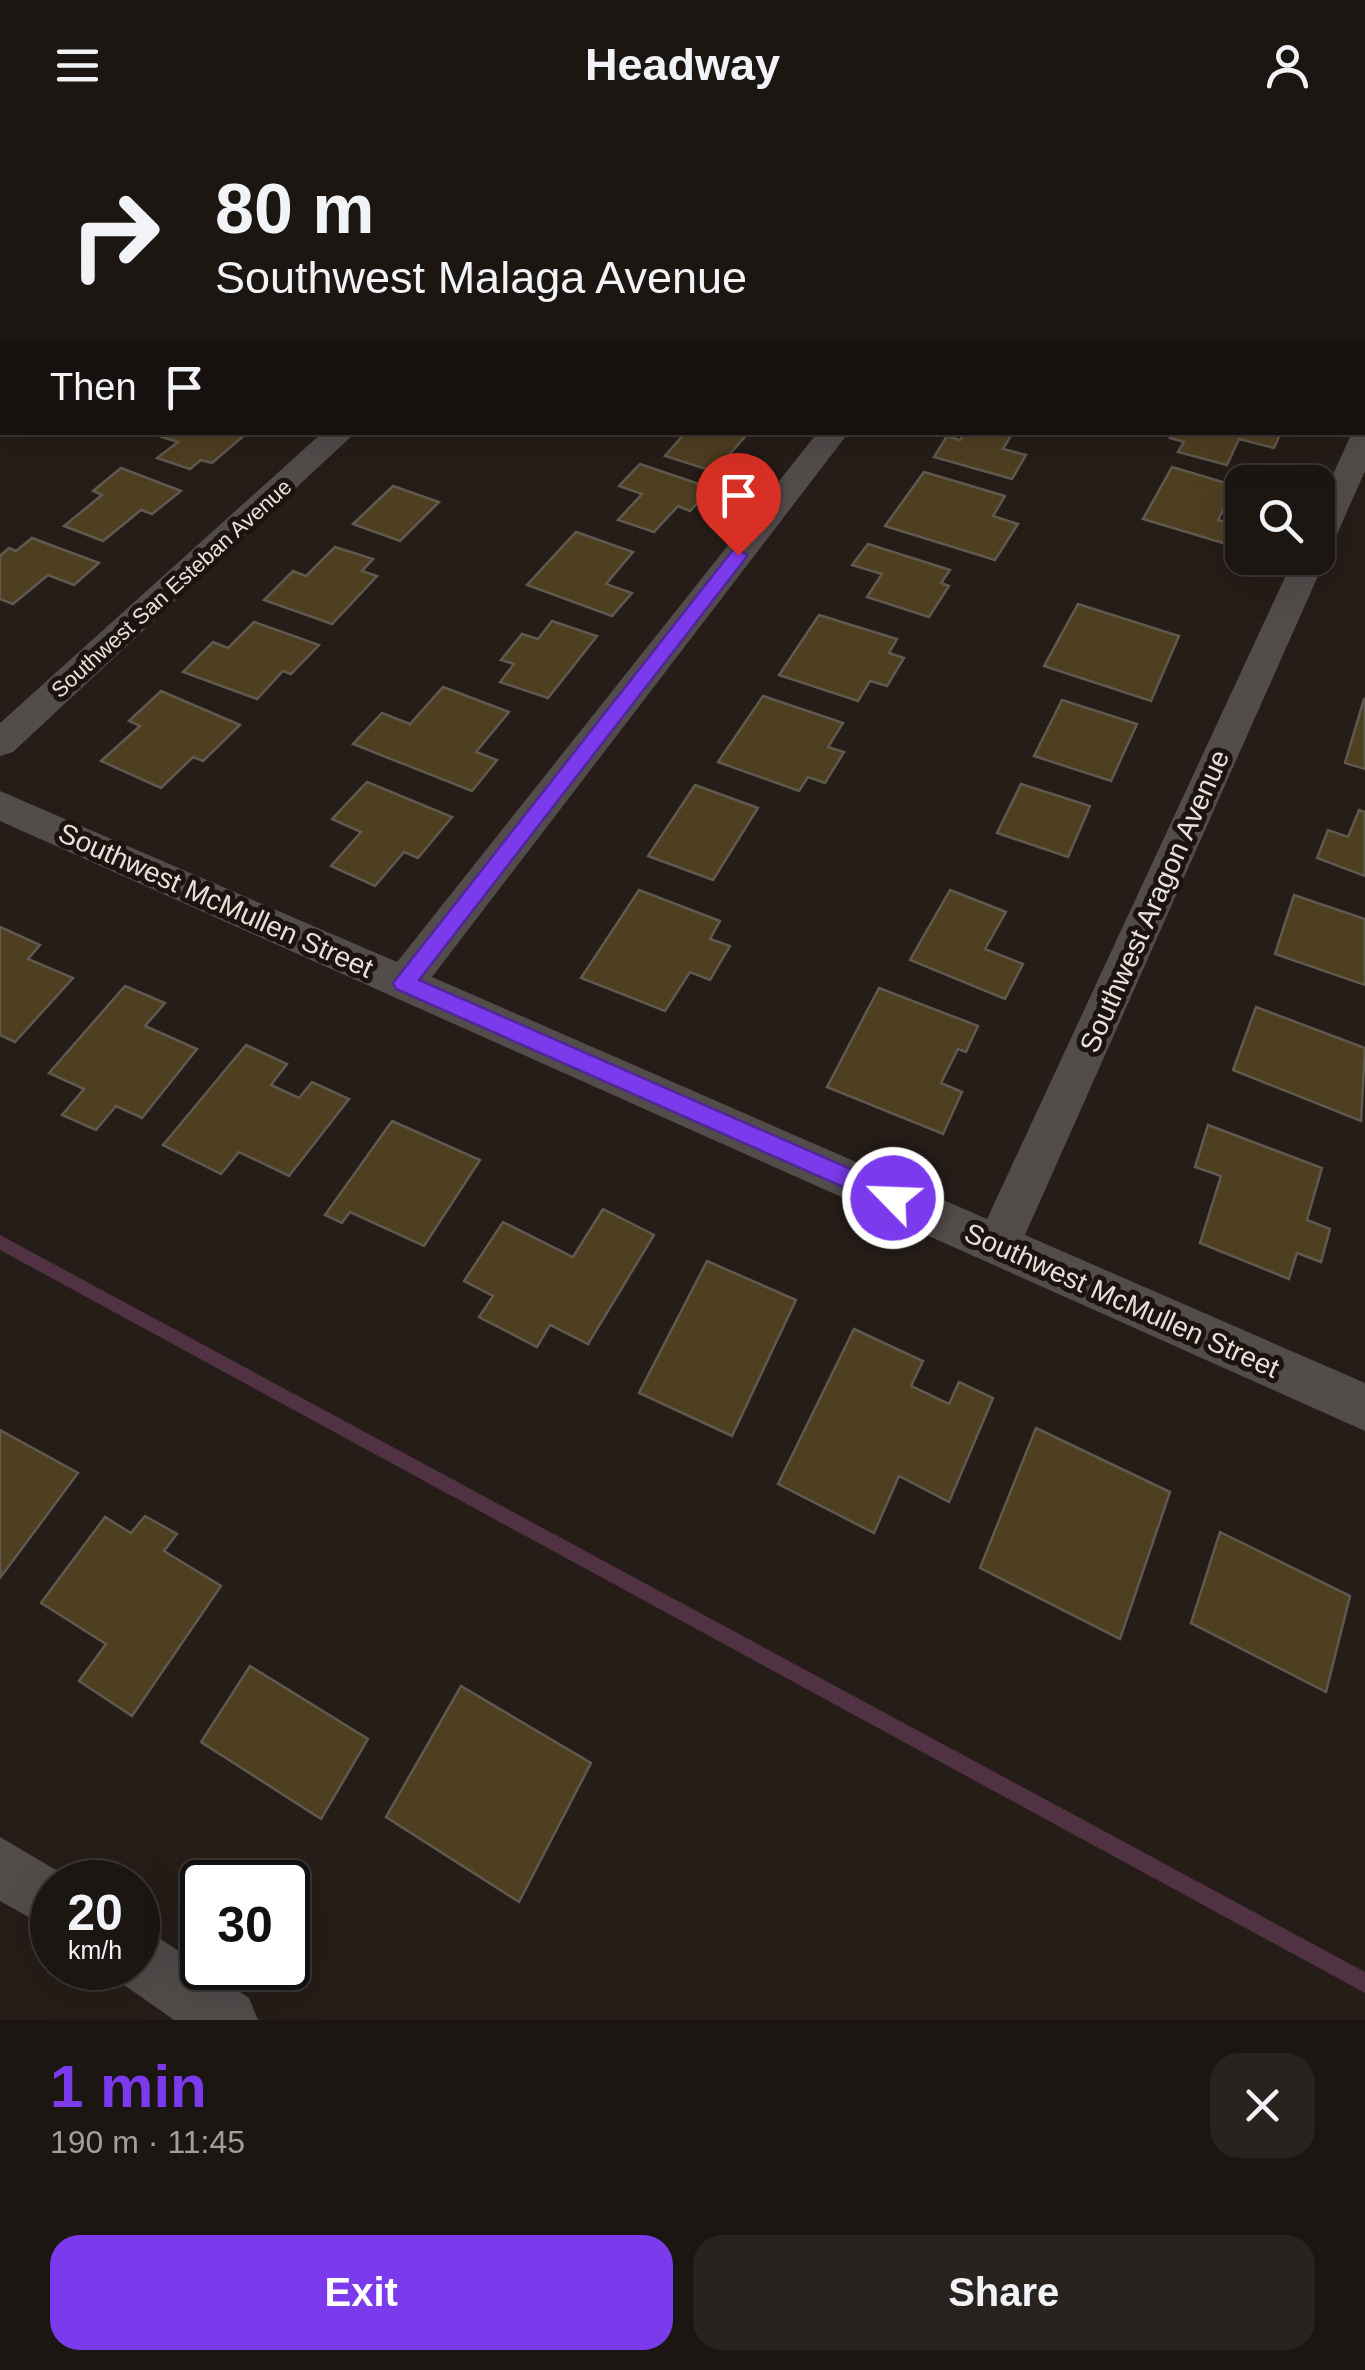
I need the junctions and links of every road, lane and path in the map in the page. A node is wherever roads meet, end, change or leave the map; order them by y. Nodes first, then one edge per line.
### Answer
1 (338, 435) edge
2 (832, 435) edge
3 (1365, 437) edge
4 (1335, 503) edge
5 (1302, 575) edge
6 (0, 744) edge
7 (0, 805) edge
8 (404, 983) junction
9 (998, 1245) junction
10 (1365, 1407) edge
11 (0, 1866) edge
12 (30, 1886) edge
13 (160, 1974) edge
14 (228, 2020) edge

1 - 6 street, Southwest San Esteban Avenue
2 - 8 street
3 - 4 street
5 - 9 street, Southwest Aragon Avenue
7 - 8 street, Southwest McMullen Street
8 - 9 street, Southwest McMullen Street
9 - 10 street, Southwest McMullen Street
11 - 12 street
13 - 14 street

